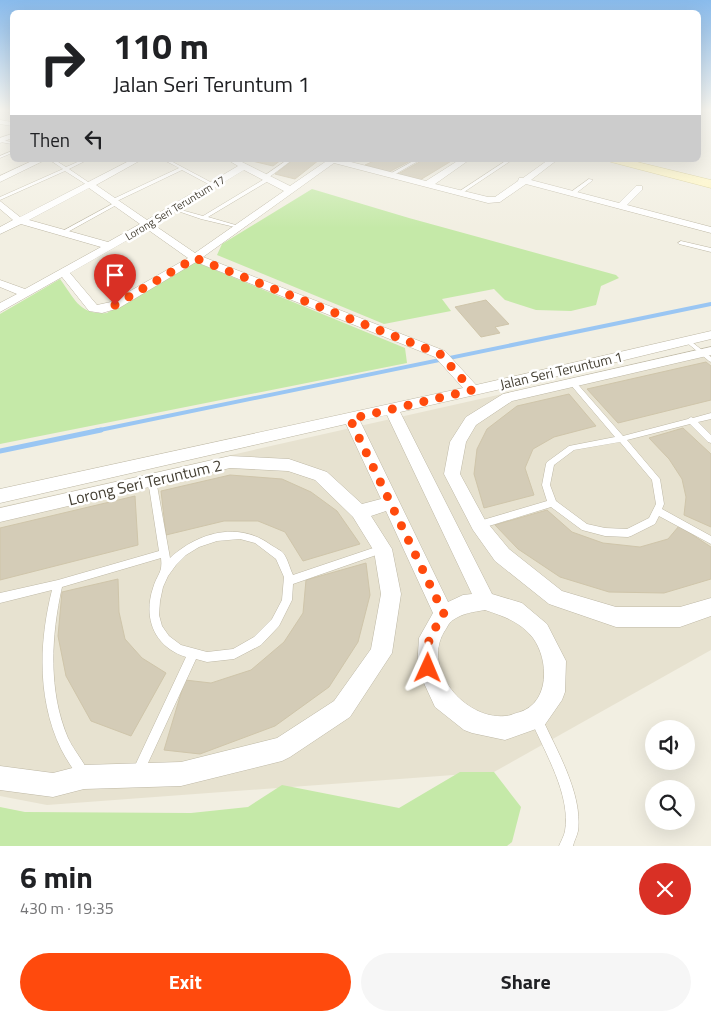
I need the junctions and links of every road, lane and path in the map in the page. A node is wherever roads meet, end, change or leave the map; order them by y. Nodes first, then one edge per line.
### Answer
1 (37, 162) edge
2 (55, 162) edge
3 (81, 162) edge
4 (133, 162) edge
5 (170, 162) edge
6 (240, 162) edge
7 (287, 162) edge
8 (330, 162) edge
9 (340, 162) edge
10 (368, 162) edge
11 (414, 162) edge
12 (463, 162) edge
13 (507, 162) edge
14 (550, 162) edge
15 (623, 162) edge
16 (632, 162) edge
17 (652, 162) edge
18 (667, 162) edge
19 (358, 167) junction
20 (181, 168) junction
21 (65, 169) junction
22 (711, 172) edge
23 (390, 175) junction
24 (711, 176) edge
25 (267, 178) junction
26 (0, 179) edge
27 (522, 180) junction
28 (591, 180) dead end
29 (711, 183) edge
30 (89, 184) junction
31 (427, 184) junction
32 (214, 185) junction
33 (639, 188) dead end
34 (290, 190) junction
35 (460, 193) junction
36 (573, 194) junction
37 (0, 199) edge
38 (116, 202) junction
39 (0, 204) edge
40 (620, 206) junction
41 (174, 209) junction
42 (203, 218) junction
43 (18, 220) junction
44 (148, 224) junction
45 (236, 227) junction
46 (711, 230) edge
47 (0, 231) edge
48 (62, 233) junction
49 (681, 243) dead end
50 (110, 246) junction
51 (711, 250) edge
52 (195, 258) junction
53 (64, 272) junction
54 (0, 283) edge
55 (26, 293) junction
56 (0, 308) edge
57 (711, 335) edge
58 (688, 340) junction
59 (708, 355) edge
60 (572, 382) junction
61 (472, 390) junction
62 (391, 408) junction
63 (711, 416) edge
64 (350, 419) junction
65 (691, 420) junction
66 (621, 438) junction
67 (711, 440) edge
68 (452, 474) junction
69 (152, 480) junction
70 (426, 480) junction
71 (0, 496) edge
72 (390, 503) junction
73 (552, 503) junction
74 (657, 511) junction
75 (359, 512) junction
76 (0, 515) edge
77 (479, 525) junction
78 (711, 540) edge
79 (383, 549) junction
80 (165, 552) junction
81 (167, 568) junction
82 (289, 581) junction
83 (58, 584) junction
84 (0, 598) edge
85 (485, 601) junction
86 (711, 607) edge
87 (444, 614) junction
88 (192, 656) junction
89 (536, 718) junction
90 (137, 775) junction
91 (84, 777) junction
92 (0, 778) edge
93 (566, 846) edge

1 - 26 street
2 - 21 lane
3 - 21 lane
4 - 30 street
5 - 20 lane
6 - 25 street
6 - 32 street, Lorong Seri Teruntum 17
7 - 25 lane
8 - 34 street
9 - 19 street
10 - 19 street
11 - 23 lane
12 - 31 street
13 - 35 lane
14 - 27 street
15 - 29 main road
16 - 29 main road
17 - 24 main road
18 - 22 main road
19 - 23 street
20 - 32 lane
20 - 38 lane
21 - 30 lane
21 - 37 lane
23 - 31 street
25 - 34 street
25 - 42 lane
27 - 35 street
27 - 36 street
28 - 36 lane
30 - 38 street
30 - 43 street
31 - 35 street
32 - 41 street, Lorong Seri Teruntum 17
33 - 40 street
34 - 45 street
36 - 40 street
38 - 44 street
38 - 48 lane
39 - 43 street
40 - 46 street
41 - 42 lane
41 - 44 street, Lorong Seri Teruntum 17
42 - 45 lane
43 - 47 street
43 - 48 street
44 - 50 street, Lorong Seri Teruntum 17
44 - 52 street
45 - 52 street
48 - 50 street
49 - 51 lane
50 - 53 street, Lorong Seri Teruntum 17
52 - 53 street
52 - 61 street
53 - 55 street, Lorong Seri Teruntum 17
54 - 55 street
55 - 56 street, Lorong Seri Teruntum 17
57 - 58 street, Jalan Seri Teruntum 1
58 - 59 lane
58 - 61 street, Jalan Seri Teruntum 1
59 - 60 street
60 - 66 lane
60 - 68 street
61 - 62 street, Jalan Seri Teruntum 1
62 - 64 street, Jalan Seri Teruntum 1
62 - 70 street
63 - 65 lane
64 - 71 street, Jalan Seri Teruntum 1
64 - 72 street
65 - 66 lane
65 - 67 lane
66 - 73 lane
66 - 74 lane
68 - 70 street
68 - 77 street
69 - 75 street, Lorong Seri Teruntum 2
69 - 76 street, Lorong Seri Teruntum 2
69 - 80 lane
70 - 85 street
72 - 75 street
72 - 87 street
73 - 74 lane
73 - 77 lane
74 - 78 lane
75 - 79 street, Lorong Seri Teruntum 2
77 - 86 street
79 - 82 lane
79 - 90 street, Lorong Seri Teruntum 2
80 - 81 lane
80 - 83 lane
81 - 82 lane
81 - 88 lane
82 - 88 lane
83 - 84 lane
83 - 91 lane
85 - 87 street
85 - 89 street
87 - 89 street
88 - 90 lane
89 - 93 lane
90 - 91 street, Lorong Seri Teruntum 2
91 - 92 street, Lorong Seri Teruntum 2

